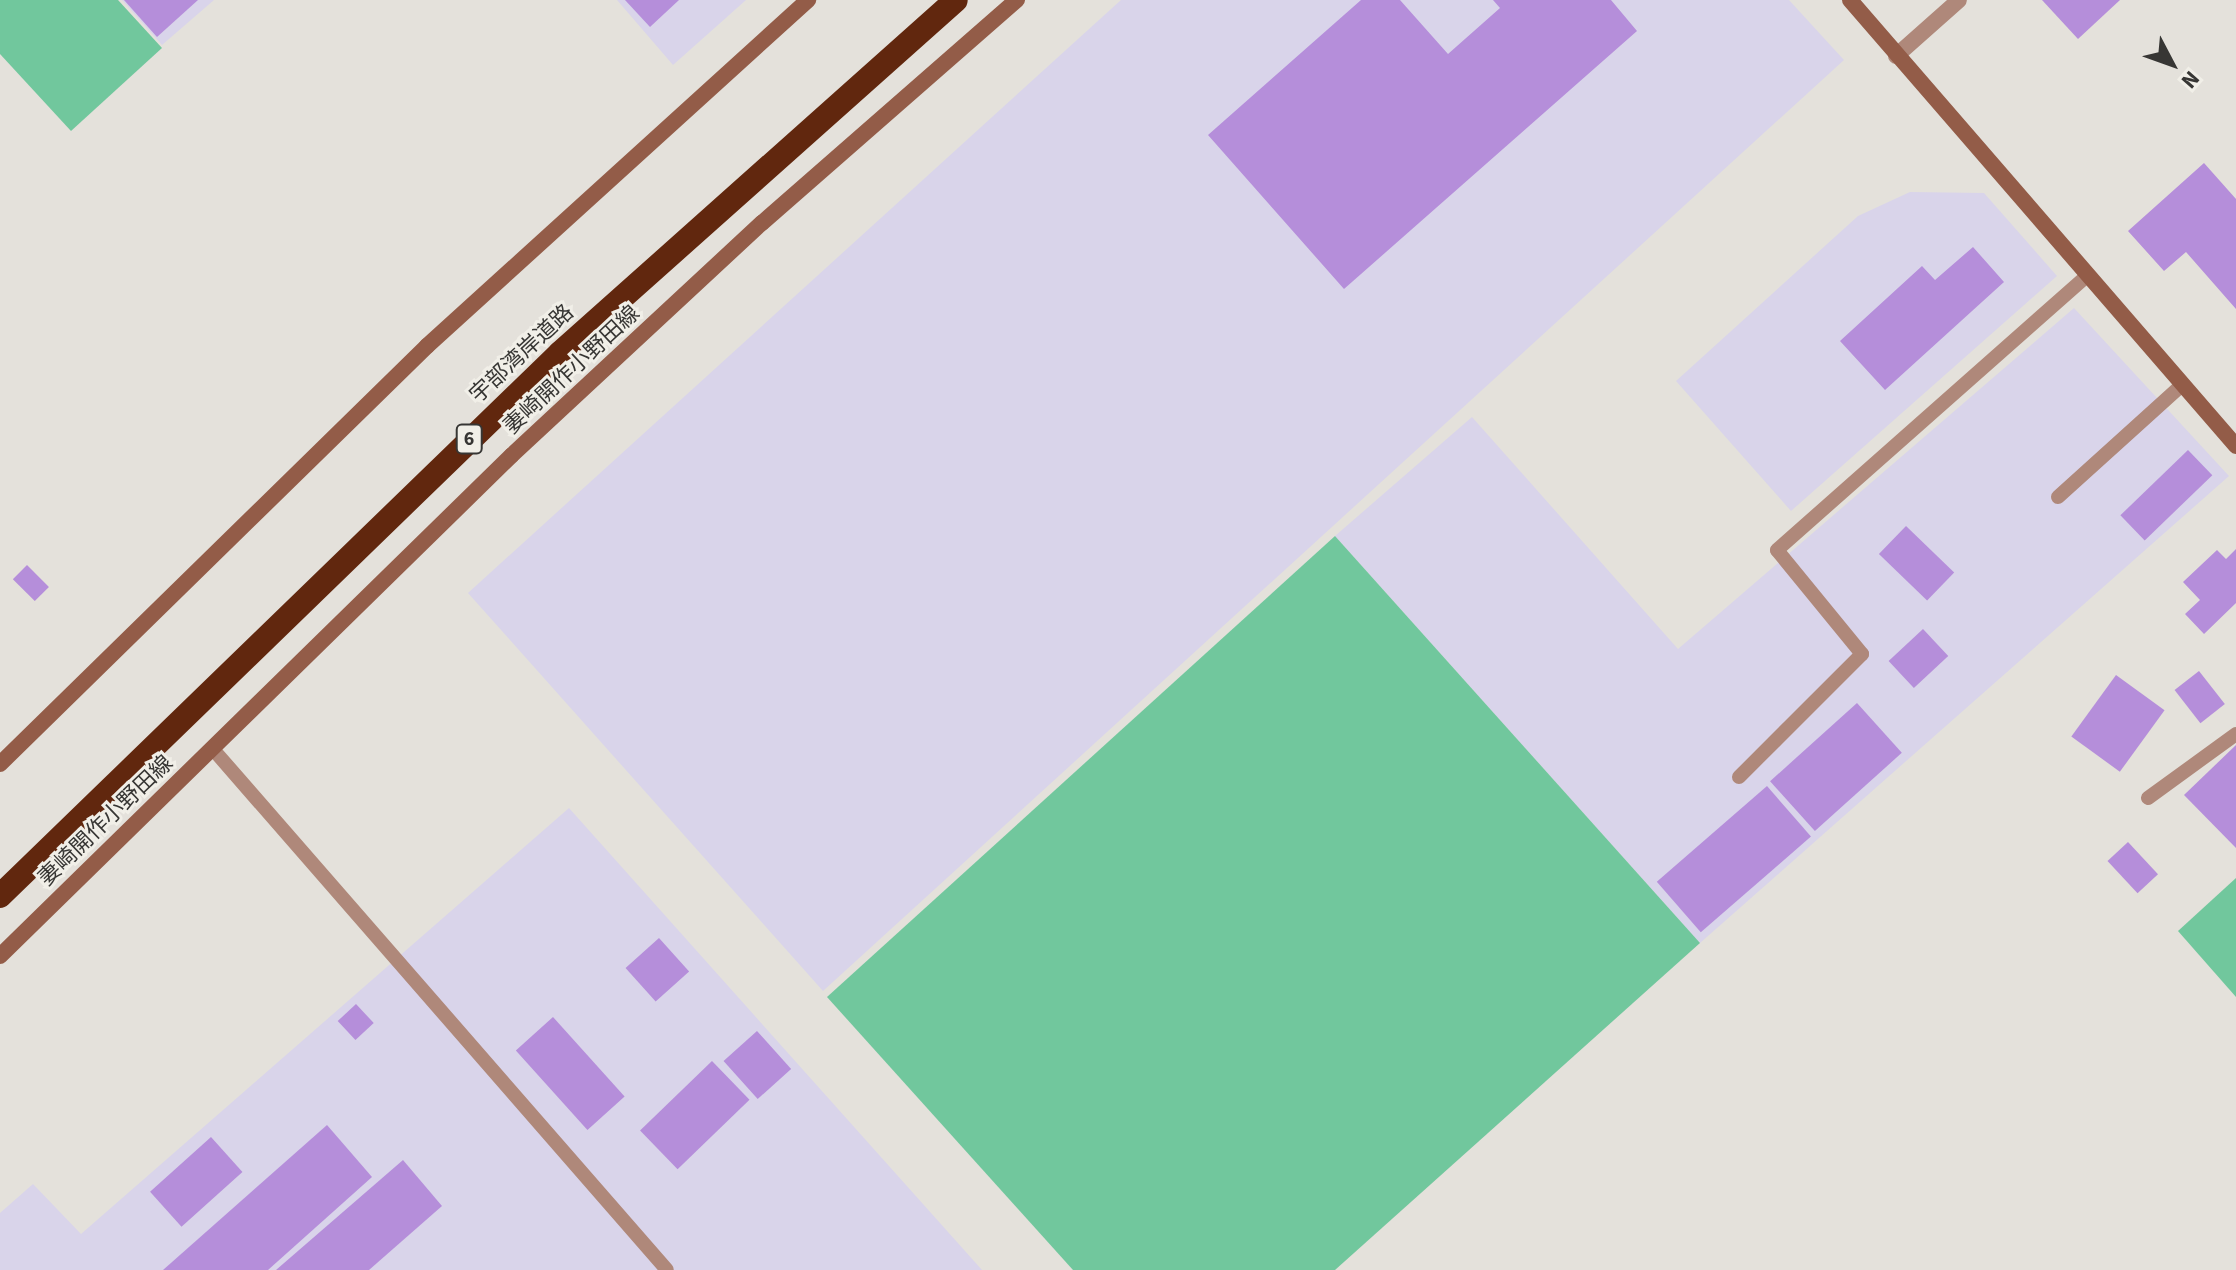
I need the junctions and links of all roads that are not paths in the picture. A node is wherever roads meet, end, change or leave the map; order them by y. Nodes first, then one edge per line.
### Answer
1 (808, 0) edge
2 (956, 0) edge
3 (1017, 0) edge
4 (1850, 0) edge
5 (1959, 0) edge
6 (1896, 56) junction
7 (2087, 276) junction
8 (2182, 385) junction
9 (2236, 446) edge
10 (2058, 497) dead end
11 (2236, 734) edge
12 (212, 748) junction
13 (0, 764) edge
14 (1739, 777) dead end
15 (2148, 798) dead end
16 (0, 896) edge
17 (0, 956) edge
18 (667, 1270) edge

1 - 13 main road
2 - 16 highway, 宇部湾岸道路 / 6
3 - 12 main road, 妻崎開作小野田線
4 - 6 main road
5 - 6 street
6 - 7 main road
7 - 8 main road
7 - 14 lane
8 - 9 main road
8 - 10 lane
11 - 15 lane
12 - 17 main road, 妻崎開作小野田線
12 - 18 lane

